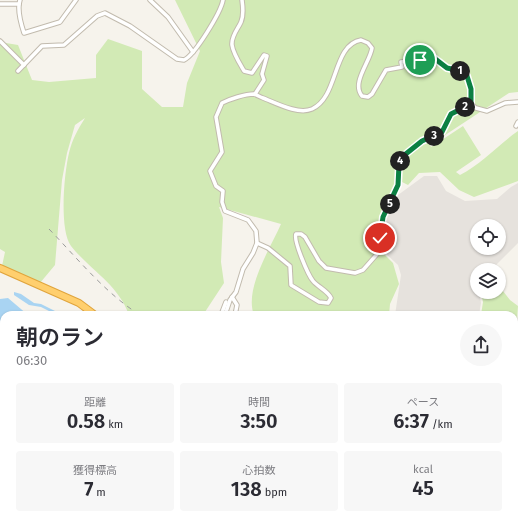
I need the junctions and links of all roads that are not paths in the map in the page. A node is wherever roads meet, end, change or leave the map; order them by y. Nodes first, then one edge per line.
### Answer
1 (76, 0) edge
2 (150, 0) edge
3 (223, 0) edge
4 (242, 0) edge
5 (20, 2) edge
6 (0, 4) edge
7 (0, 41) edge
8 (194, 52) junction
9 (24, 65) junction
10 (18, 71) dead end
11 (255, 94) junction
12 (518, 102) edge
13 (471, 104) junction
14 (518, 122) edge
15 (516, 126) dead end
16 (257, 243) junction
17 (0, 268) edge
18 (231, 298) junction
19 (90, 311) edge
20 (223, 311) edge
21 (226, 311) edge
22 (236, 311) edge

1 - 5 street
2 - 8 street
3 - 8 street
4 - 11 street
5 - 6 street
7 - 9 street
8 - 9 street
9 - 10 street
11 - 13 street
11 - 16 street
12 - 13 street
13 - 16 street
14 - 15 street
16 - 18 street
17 - 19 highway
18 - 20 street
18 - 21 street
18 - 22 street

